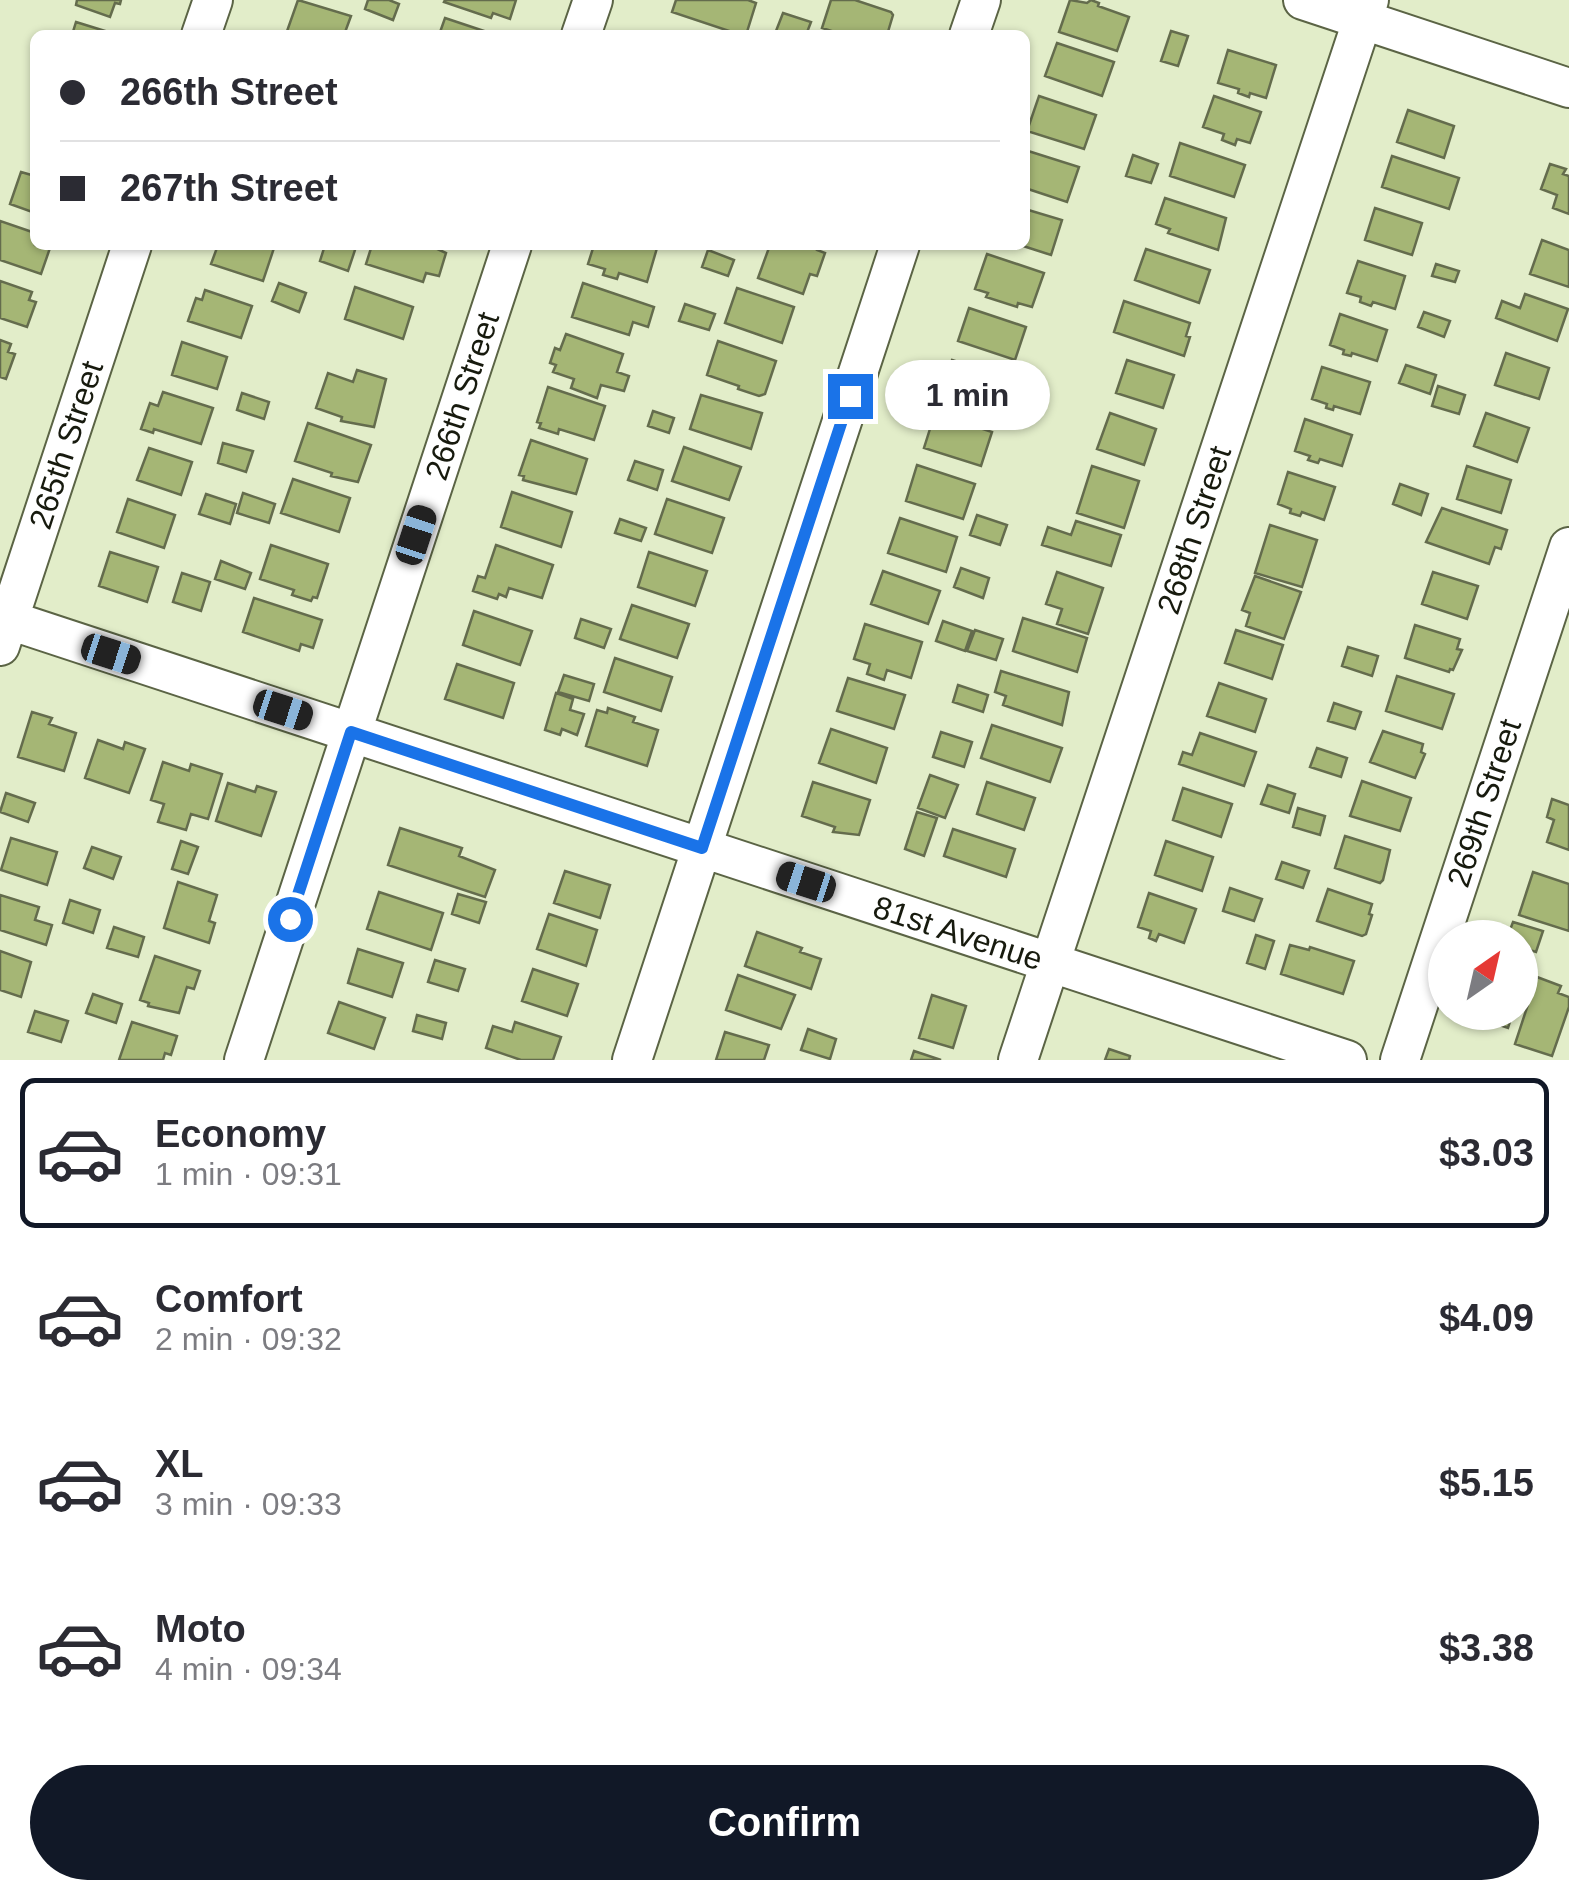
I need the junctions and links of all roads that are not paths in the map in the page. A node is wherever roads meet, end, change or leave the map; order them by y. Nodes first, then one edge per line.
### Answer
1 (212, 0) edge
2 (592, 0) edge
3 (981, 0) edge
4 (1303, 0) edge
5 (1365, 10) edge
6 (203, 30) edge
7 (583, 30) edge
8 (971, 30) edge
9 (1569, 88) edge
10 (130, 250) edge
11 (510, 250) edge
12 (898, 250) edge
13 (1569, 547) edge
14 (3, 628) edge
15 (351, 732) junction
16 (702, 848) junction
17 (1051, 963) junction
18 (244, 1060) edge
19 (632, 1060) edge
20 (1018, 1060) edge
21 (1346, 1060) edge
22 (1400, 1060) edge

1 - 6 street
2 - 7 street
3 - 8 street
4 - 5 street
5 - 9 street
5 - 17 street, 268th Street
10 - 14 street, 265th Street
11 - 15 street, 266th Street
12 - 16 street
13 - 22 street, 269th Street
14 - 15 street, 81st Avenue
15 - 16 street, 81st Avenue
15 - 18 street, 266th Street
16 - 17 street, 81st Avenue
16 - 19 street
17 - 20 street, 268th Street
17 - 21 street, 81st Avenue

